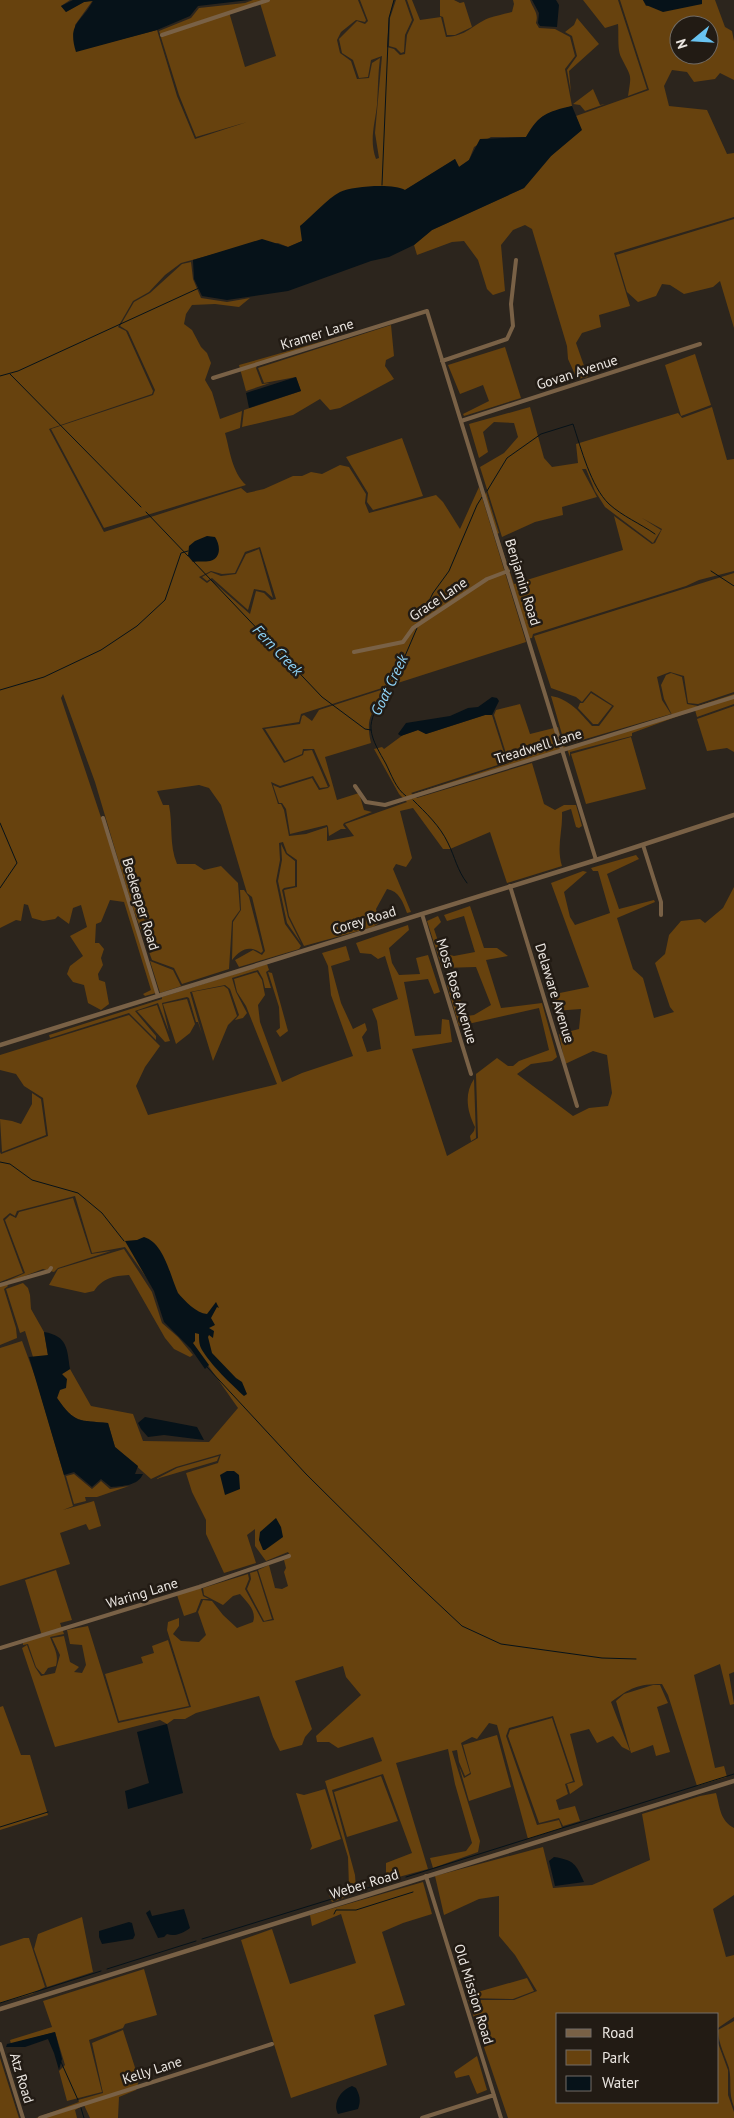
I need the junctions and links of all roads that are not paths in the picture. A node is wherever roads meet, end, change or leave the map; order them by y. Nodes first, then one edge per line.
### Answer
1 (268, 0) edge
2 (162, 35) dead end
3 (516, 260) dead end
4 (427, 311) joint
5 (700, 344) dead end
6 (442, 361) junction
7 (213, 378) dead end
8 (462, 421) junction
9 (508, 571) junction
10 (354, 652) dead end
11 (734, 697) edge
12 (563, 750) junction
13 (356, 786) dead end
14 (734, 815) edge
15 (103, 818) dead end
16 (643, 845) junction
17 (596, 860) junction
18 (510, 886) junction
19 (422, 914) junction
20 (661, 915) dead end
21 (158, 996) junction
22 (0, 1044) edge
23 (471, 1074) dead end
24 (577, 1106) dead end
25 (51, 1268) dead end
26 (0, 1285) edge
27 (289, 1556) dead end
28 (0, 1648) edge
29 (734, 1780) edge
30 (426, 1876) junction
31 (0, 2009) edge
32 (0, 2044) edge
33 (272, 2044) dead end
34 (494, 2095) junction
35 (23, 2118) edge
36 (40, 2118) edge
37 (422, 2118) edge
38 (501, 2118) edge

1 - 2 street
3 - 6 street
4 - 6 street, Benjamin Road
4 - 7 street, Kramer Lane
5 - 8 street, Govan Avenue
6 - 8 street, Benjamin Road
8 - 9 street, Benjamin Road
9 - 10 street, Grace Lane
9 - 12 street, Benjamin Road
11 - 12 street, Treadwell Lane
12 - 13 street, Treadwell Lane
12 - 17 street, Benjamin Road
14 - 16 street, Corey Road
15 - 21 street, Beekeeper Road
16 - 17 street, Corey Road
16 - 20 street
17 - 18 street, Corey Road
18 - 19 street, Corey Road
18 - 24 street, Delaware Avenue
19 - 21 street, Corey Road
19 - 23 street, Moss Rose Avenue
21 - 22 street, Corey Road
25 - 26 street
27 - 28 street, Waring Lane
29 - 30 street, Weber Road
30 - 31 street, Weber Road
30 - 34 street, Old Mission Road
32 - 35 street, Atz Road
33 - 36 street, Kelly Lane
34 - 37 street
34 - 38 street, Old Mission Road

